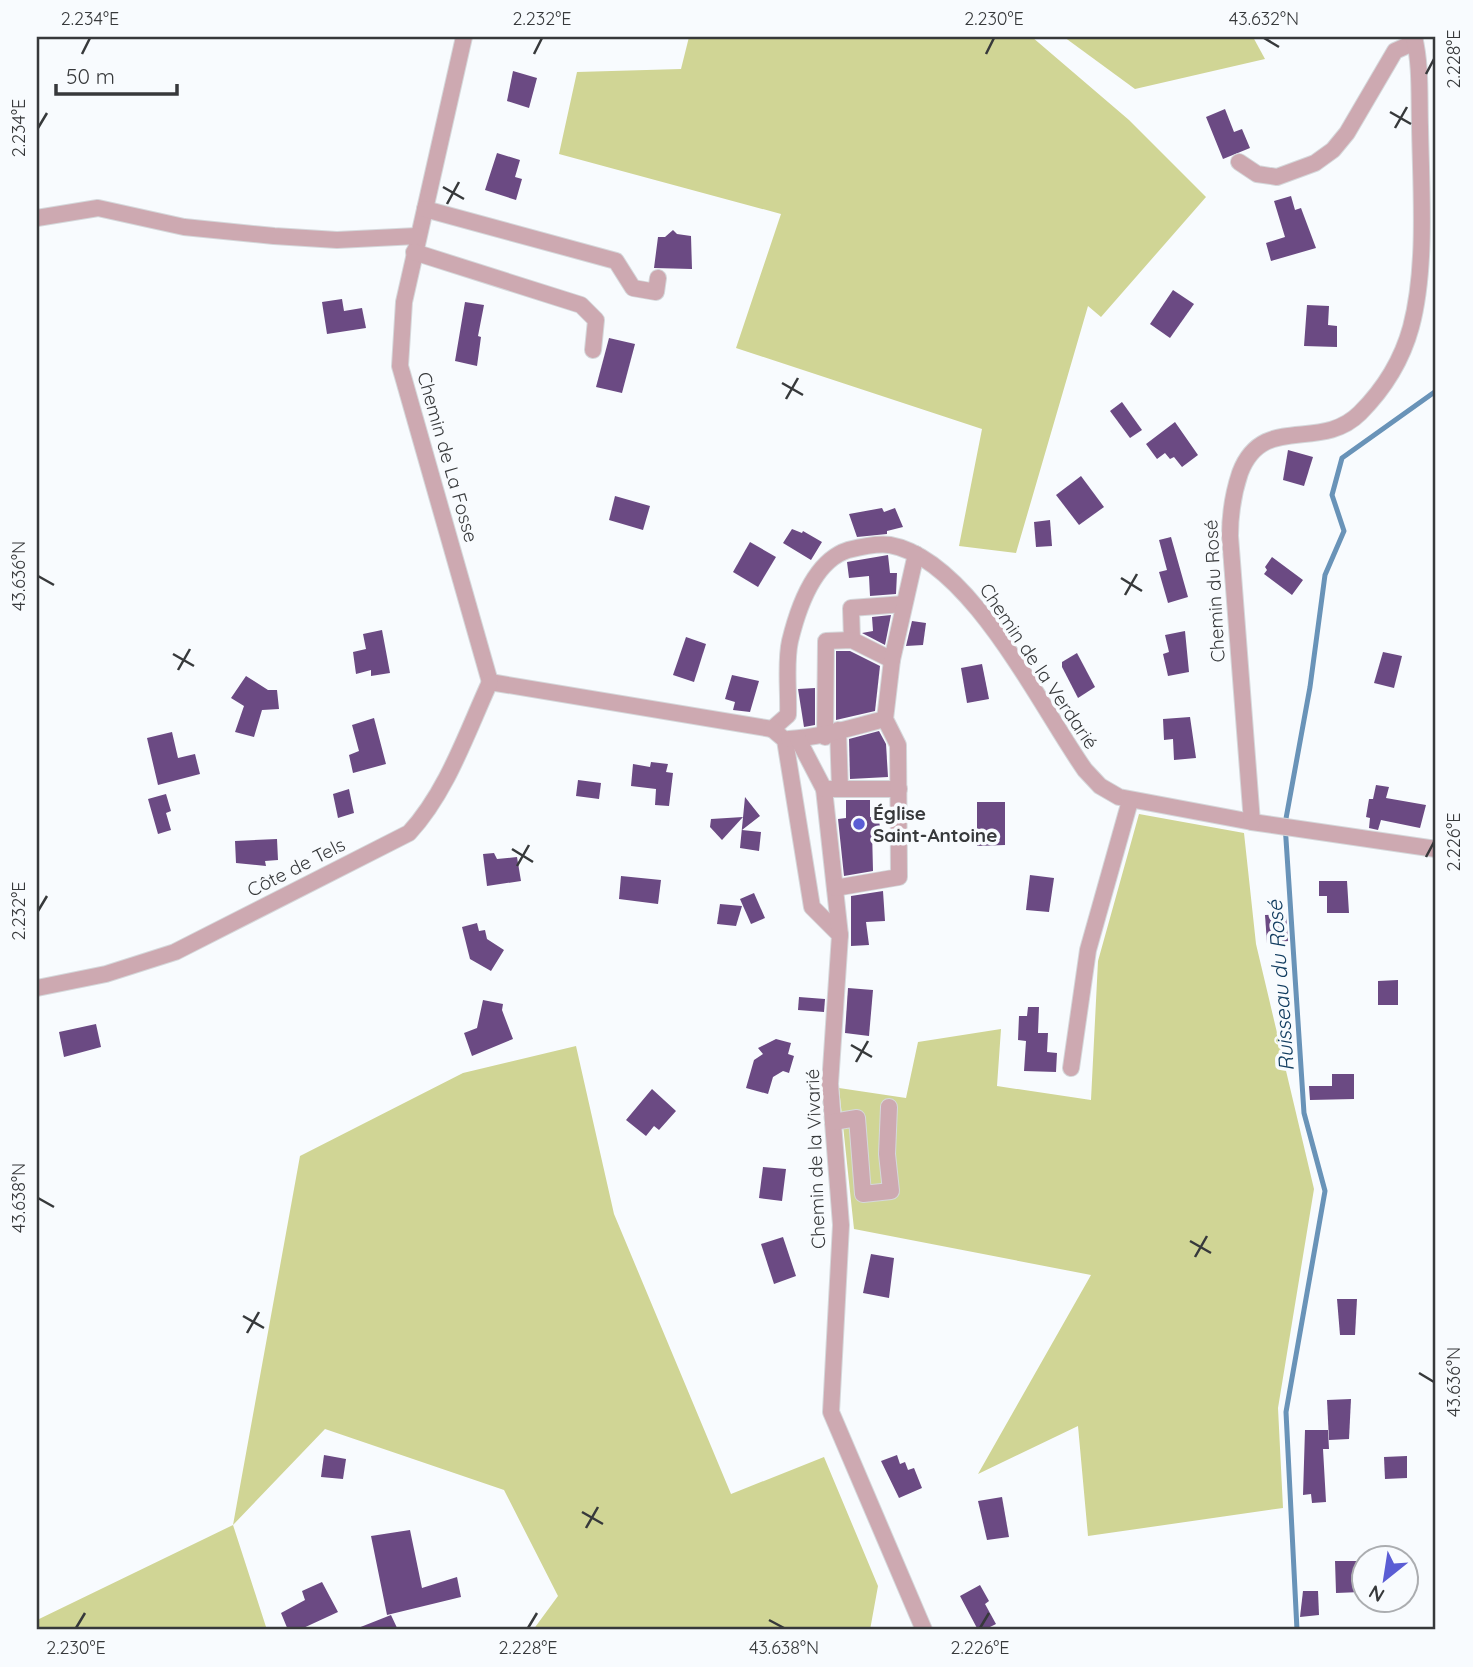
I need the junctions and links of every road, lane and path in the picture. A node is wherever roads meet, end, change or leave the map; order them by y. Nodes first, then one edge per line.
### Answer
1 (464, 37) edge
2 (1414, 39) edge
3 (1239, 162) dead end
4 (425, 209) junction
5 (37, 218) edge
6 (416, 244) junction
7 (658, 278) dead end
8 (593, 350) dead end
9 (916, 554) junction
10 (904, 604) junction
11 (852, 640) junction
12 (892, 660) junction
13 (490, 682) junction
14 (885, 719) junction
15 (772, 729) junction
16 (831, 733) junction
17 (791, 739) junction
18 (832, 789) junction
19 (899, 789) junction
20 (1129, 801) junction
21 (1252, 822) junction
22 (1436, 849) edge
23 (835, 888) junction
24 (840, 935) junction
25 (37, 988) edge
26 (1071, 1068) dead end
27 (857, 1118) junction
28 (833, 1122) junction
29 (887, 1154) junction
30 (860, 1158) junction
31 (924, 1630) edge

1 - 4 street, Chemin de La Fosse
2 - 3 street
2 - 21 street, Chemin du Rosé
4 - 6 street, Chemin de La Fosse
4 - 7 street
5 - 6 street
6 - 8 street
6 - 13 street, Chemin de La Fosse
9 - 10 street
9 - 15 street, Chemin de la Verdarié
9 - 20 street, Chemin de la Verdarié
10 - 11 street
10 - 12 street
11 - 12 street
11 - 16 street, Chemin de la Vivarié
12 - 14 street
13 - 15 street
13 - 25 street, Côte de Tels
14 - 16 street
14 - 19 street
15 - 17 street
16 - 17 street
16 - 18 street, Chemin de la Vivarié
17 - 18 street
17 - 24 street
18 - 19 street
18 - 23 street, Chemin de la Vivarié
19 - 23 street
20 - 21 street, Chemin de la Verdarié
20 - 26 street
21 - 22 street, Chemin de la Verdarié
23 - 24 street, Chemin de la Vivarié
24 - 28 street, Chemin de la Vivarié
27 - 28 street
27 - 29 street
27 - 30 street
28 - 31 street, Chemin de la Vivarié
29 - 30 street
29 - 30 street

